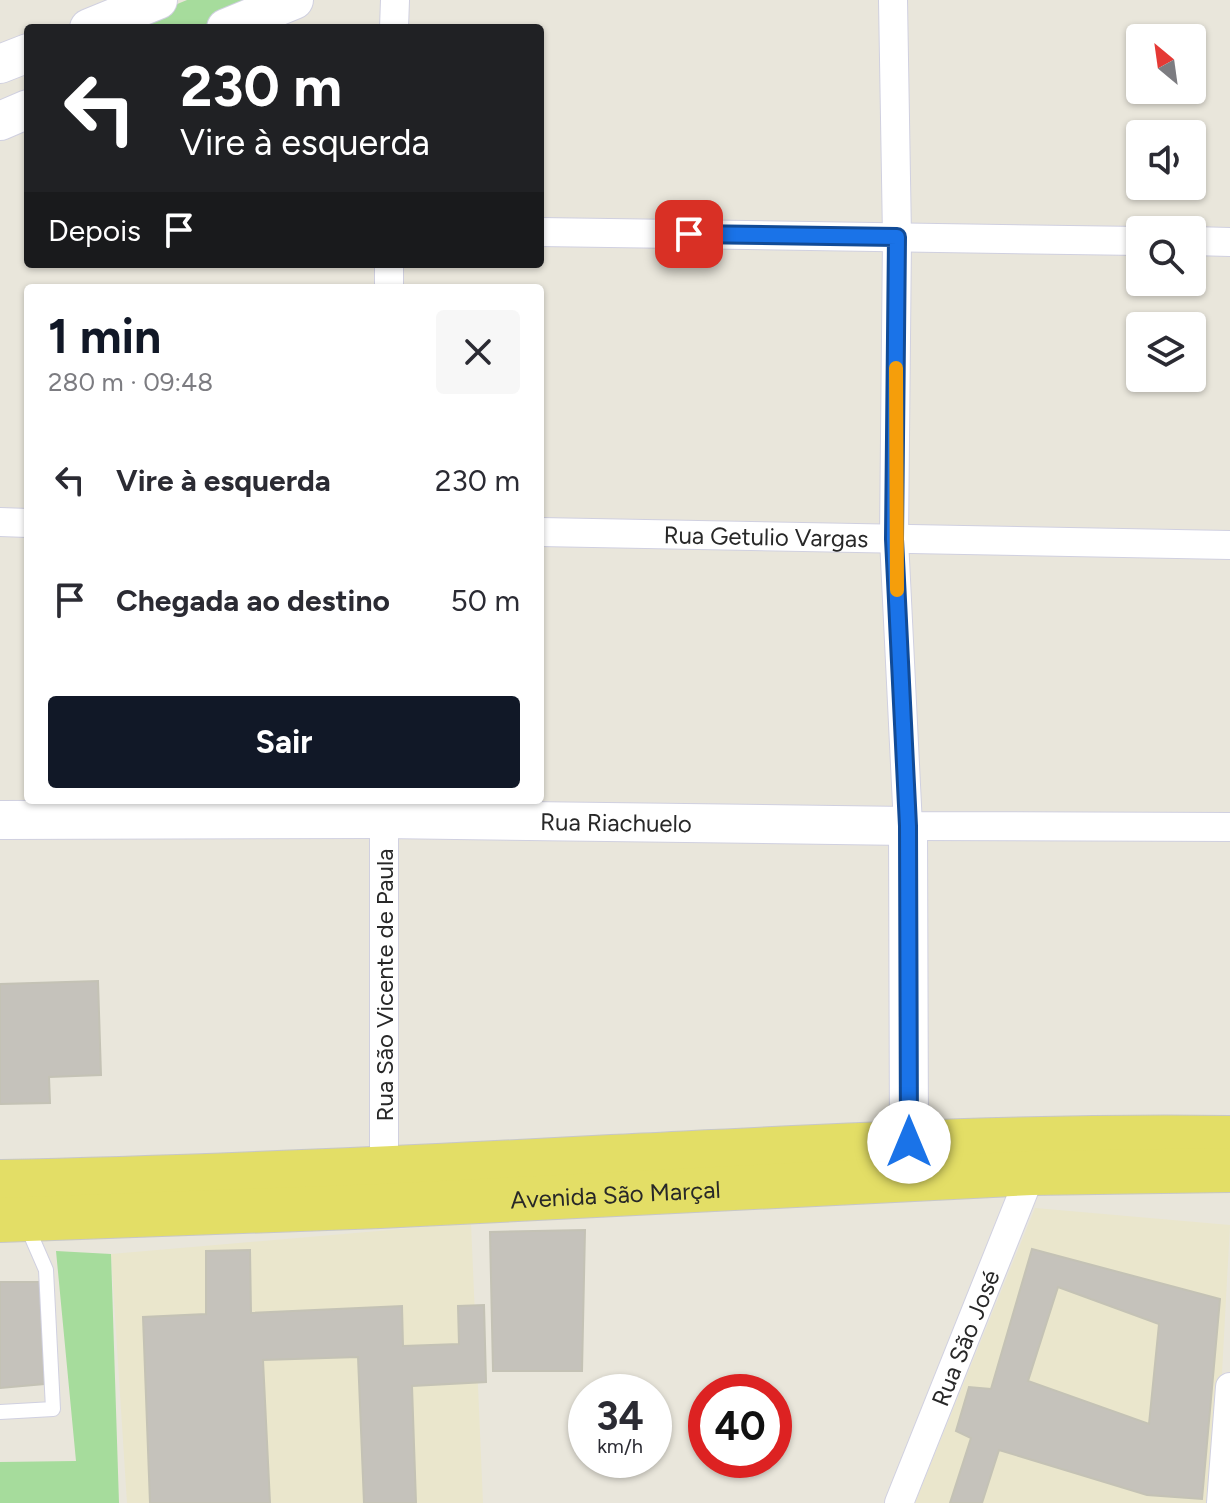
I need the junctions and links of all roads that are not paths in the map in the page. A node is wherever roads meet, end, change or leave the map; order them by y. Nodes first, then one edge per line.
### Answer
1 (158, 0) edge
2 (294, 0) edge
3 (395, 0) edge
4 (893, 0) edge
5 (99, 24) edge
6 (236, 24) edge
7 (394, 24) edge
8 (24, 111) edge
9 (0, 121) edge
10 (544, 232) edge
11 (897, 237) junction
12 (1126, 241) edge
13 (1206, 241) edge
14 (1230, 242) edge
15 (0, 522) edge
16 (24, 523) edge
17 (544, 532) edge
18 (894, 539) junction
19 (1230, 545) edge
20 (384, 810) edge
21 (0, 820) edge
22 (908, 826) junction
23 (1230, 827) edge
24 (1230, 1138) edge
25 (909, 1142) junction
26 (384, 1169) junction
27 (1230, 1170) edge
28 (1031, 1173) junction
29 (0, 1182) edge
30 (12, 1220) edge
31 (1230, 1387) edge
32 (0, 1412) edge
33 (899, 1503) edge
34 (1221, 1503) edge

1 - 5 street
2 - 6 street
3 - 7 street
4 - 11 street
8 - 9 street
10 - 11 street
11 - 12 street
11 - 18 street
13 - 14 street
15 - 16 street
17 - 18 street, Rua Getulio Vargas
18 - 19 street, Rua Getulio Vargas
18 - 22 street
20 - 21 street, Rua Riachuelo
20 - 22 street, Rua Riachuelo
20 - 26 street, Rua São Vicente de Paula
22 - 23 street, Rua Riachuelo
22 - 25 street
24 - 25 main road, Avenida São Marçal
25 - 26 main road, Avenida São Marçal
26 - 29 main road, Avenida São Marçal
27 - 28 main road, Avenida São Marçal
28 - 30 main road, Avenida São Marçal
28 - 33 street, Rua São José
30 - 32 lane
31 - 34 street

